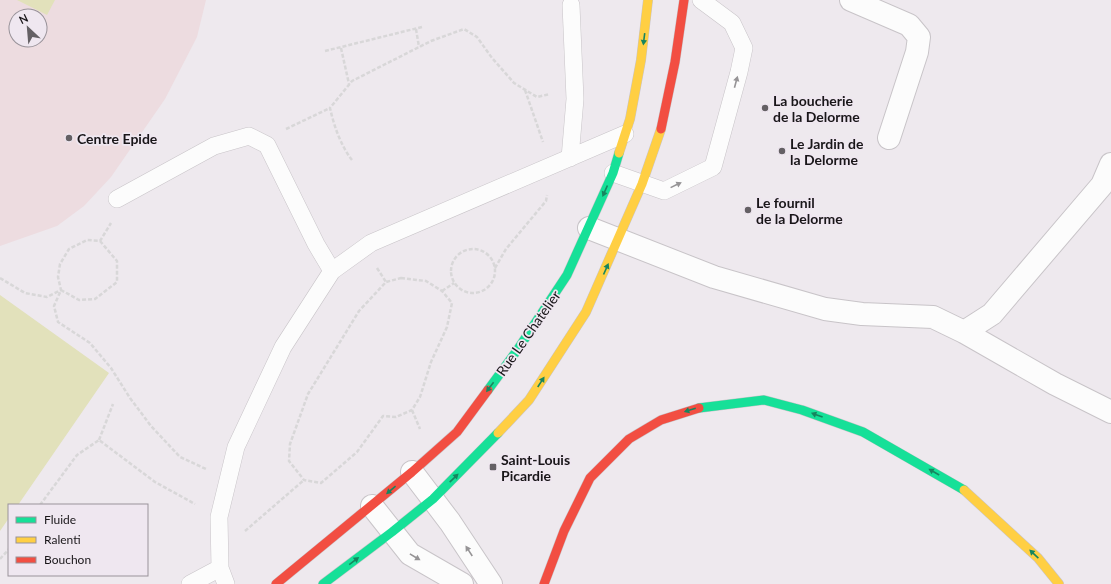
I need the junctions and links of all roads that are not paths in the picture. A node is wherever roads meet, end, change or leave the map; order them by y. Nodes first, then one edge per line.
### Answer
1 (648, 0) edge
2 (684, 0) edge
3 (701, 0) edge
4 (851, 0) edge
5 (571, 5) dead end
6 (625, 134) junction
7 (889, 138) dead end
8 (570, 158) junction
9 (1111, 164) edge
10 (613, 173) junction
11 (642, 184) junction
12 (117, 199) road end
13 (589, 228) junction
14 (618, 241) junction
15 (332, 272) junction
16 (964, 332) junction
17 (1111, 412) edge
18 (412, 472) junction
19 (433, 499) junction
20 (372, 506) junction
21 (392, 532) junction
22 (220, 560) junction
23 (190, 584) edge
24 (226, 584) edge
25 (276, 584) edge
26 (323, 584) edge
27 (462, 584) edge
28 (490, 584) edge
29 (544, 584) edge
30 (1059, 584) edge

1 -> 6 main road, Rue Le Chatelier
2 - 11 main road
11 -> 3 lane
4 - 7 street
5 - 8 lane
6 - 8 lane
6 - 10 main road, Rue Le Chatelier
8 - 15 lane
9 - 16 street
10 - 11 lane
10 -> 13 main road, Rue Le Chatelier
11 - 14 main road
12 - 15 lane
13 - 14 street
13 -> 18 main road, Rue Le Chatelier
14 - 16 street
19 -> 14 main road
15 - 22 lane
16 - 17 street
18 - 19 street
18 -> 20 main road, Rue Le Chatelier
19 - 21 main road
28 -> 19 street
20 - 21 street
20 - 25 main road, Rue Le Chatelier
26 -> 21 main road
21 -> 27 street
22 - 23 lane
22 - 24 lane
30 -> 29 main road

